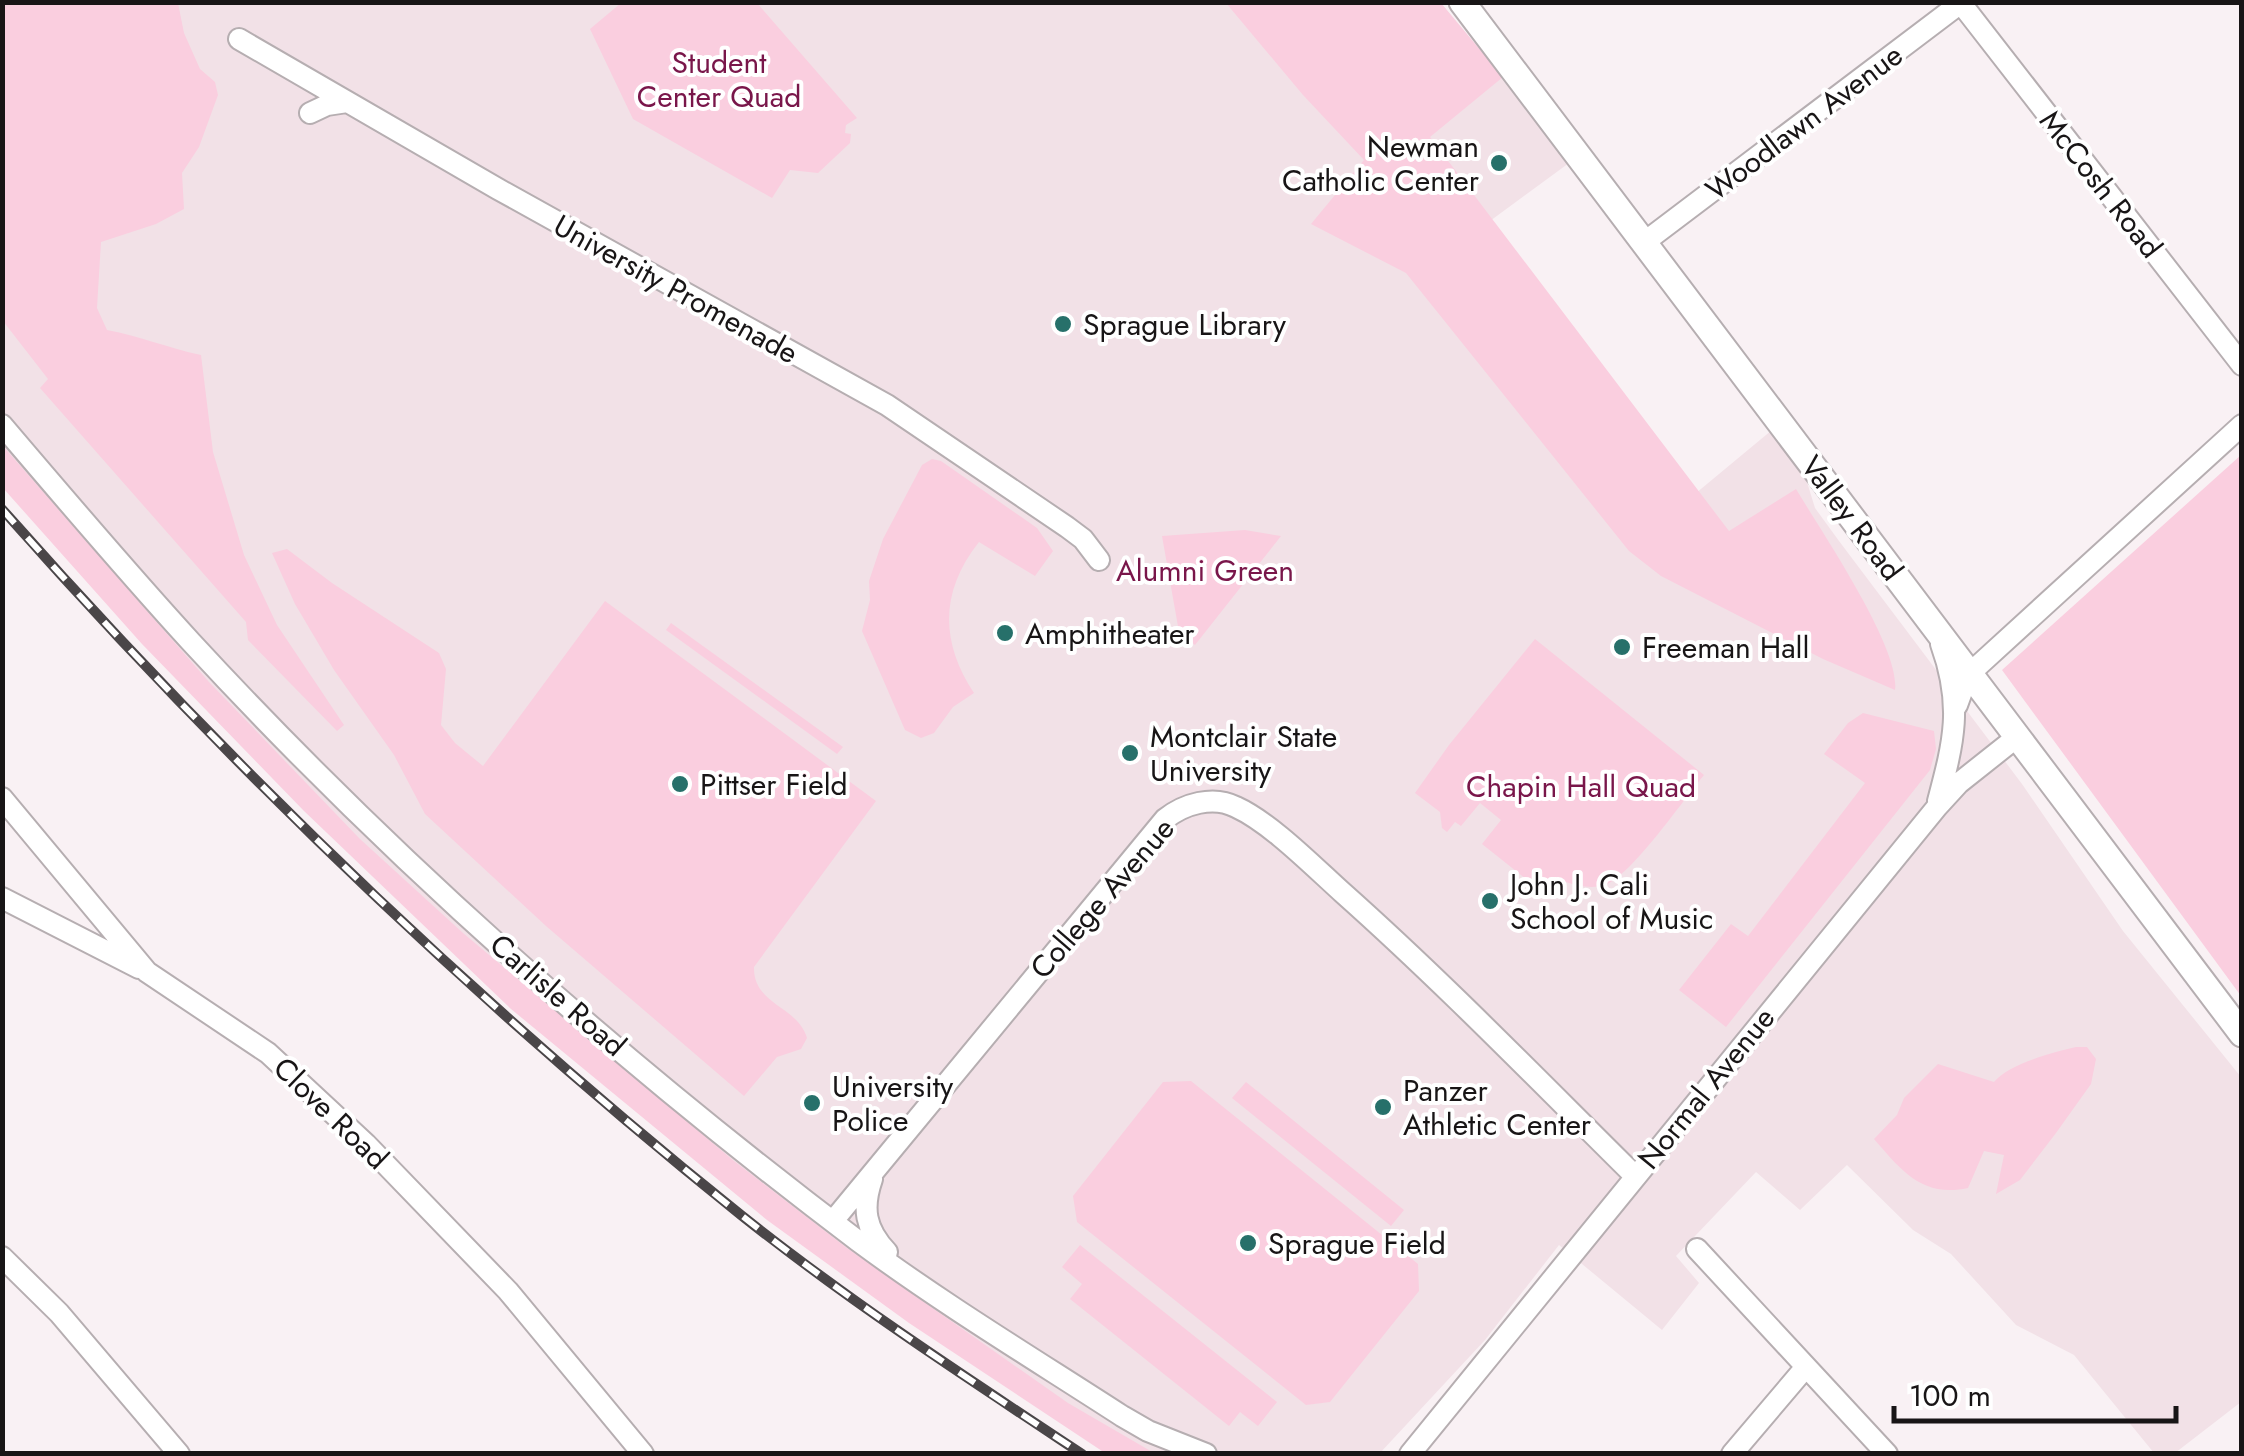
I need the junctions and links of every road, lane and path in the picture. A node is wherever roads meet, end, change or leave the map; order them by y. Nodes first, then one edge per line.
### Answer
1 (1462, 2) edge
2 (1961, 3) edge
3 (239, 39) dead end
4 (347, 102) junction
5 (310, 113) dead end
6 (1646, 242) junction
7 (2242, 365) edge
8 (2, 425) edge
9 (2242, 425) edge
10 (1099, 560) dead end
11 (1937, 633) junction
12 (1968, 675) junction
13 (1957, 704) junction
14 (2017, 736) junction
15 (2, 798) edge
16 (1937, 807) junction
17 (2, 898) edge
18 (147, 972) junction
19 (2242, 1034) edge
20 (876, 1168) junction
21 (1635, 1176) junction
22 (833, 1221) junction
23 (1697, 1249) dead end
24 (2, 1258) edge
25 (908, 1275) junction
26 (1806, 1368) junction
27 (641, 1452) edge
28 (179, 1454) edge
29 (1206, 1454) edge
30 (1410, 1454) edge
31 (1732, 1454) edge
32 (1887, 1454) edge

1 - 6 main road, Valley Road
2 - 6 street, Woodlawn Avenue
2 - 7 street, McCosh Road
3 - 4 street, University Promenade
4 - 5 street
4 - 10 street, University Promenade
6 - 11 main road, Valley Road
8 - 22 street, Carlisle Road
9 - 12 street
11 - 12 main road, Valley Road
11 - 13 street
12 - 13 street
12 - 14 main road, Valley Road
13 - 16 street
14 - 16 street, Normal Avenue
14 - 19 main road, Valley Road
15 - 18 street, Clove Road
16 - 21 street, Normal Avenue
17 - 18 street
18 - 27 street, Clove Road
20 - 21 street, College Avenue
20 - 22 street, College Avenue
20 - 25 street
21 - 30 street, Normal Avenue
22 - 25 street, Carlisle Road
23 - 26 street
24 - 28 street
25 - 29 street, Carlisle Road
26 - 31 street
26 - 32 street

